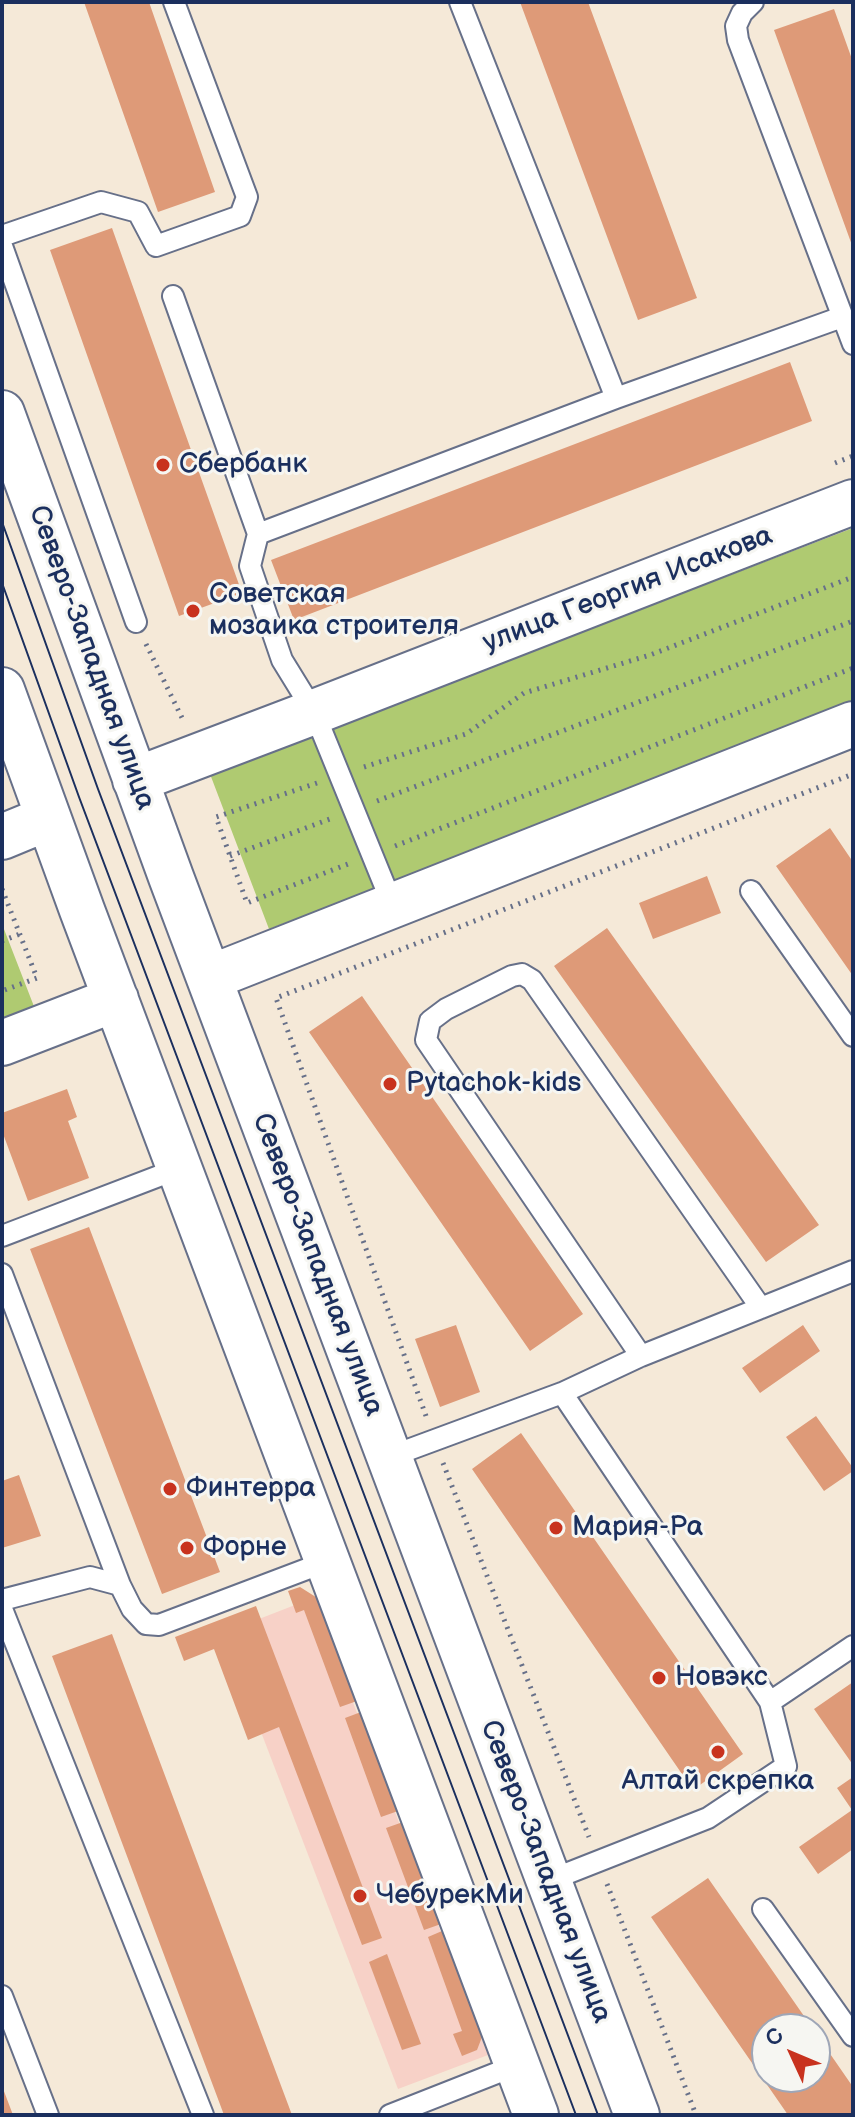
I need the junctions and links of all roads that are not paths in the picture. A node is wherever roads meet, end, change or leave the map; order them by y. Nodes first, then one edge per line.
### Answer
1 (174, 2) edge
2 (460, 2) edge
3 (753, 2) edge
4 (2, 236) edge
5 (2, 246) edge
6 (173, 296) dead end
7 (842, 317) junction
8 (853, 344) edge
9 (616, 398) junction
10 (2, 413) edge
11 (853, 502) edge
12 (258, 534) junction
13 (136, 622) road end
14 (2, 690) edge
15 (314, 712) junction
16 (853, 724) edge
17 (135, 780) junction
18 (48, 818) junction
19 (2, 837) edge
20 (751, 891) dead end
21 (393, 906) junction
22 (209, 978) junction
23 (116, 999) junction
24 (853, 1036) edge
25 (2, 1043) edge
26 (180, 1168) junction
27 (2, 1236) edge
28 (853, 1271) edge
29 (2, 1274) edge
30 (761, 1308) junction
31 (641, 1356) junction
32 (562, 1393) junction
33 (389, 1457) junction
34 (328, 1561) junction
35 (120, 1585) junction
36 (2, 1600) edge
37 (2, 1609) edge
38 (853, 1646) edge
39 (770, 1702) junction
40 (548, 1881) junction
41 (763, 1909) dead end
42 (2, 1996) edge
43 (853, 2036) edge
44 (517, 2065) junction
45 (48, 2115) edge
46 (203, 2115) edge
47 (390, 2115) edge
48 (536, 2115) edge
49 (637, 2115) edge

1 - 4 lane
2 - 9 lane
3 - 7 lane
5 - 13 lane
6 - 12 lane
7 - 8 lane
7 - 9 lane
9 - 12 lane
10 - 17 main road, Северо-Западная улица
11 - 15 main road, улица Георгия Исакова
12 - 15 lane
14 - 18 main road
15 - 17 main road, улица Георгия Исакова
15 - 21 lane
16 - 21 main road
17 - 22 main road, Северо-Западная улица
18 - 19 main road
18 - 23 main road
20 - 24 lane
21 - 22 main road
22 - 33 main road, Северо-Западная улица
23 - 25 main road
23 - 26 main road
26 - 27 lane
26 - 34 main road
28 - 30 lane
29 - 35 lane
30 - 31 lane
30 - 31 lane
31 - 32 lane
32 - 33 lane
32 - 39 lane
33 - 40 main road, Северо-Западная улица
34 - 35 lane
34 - 44 main road
35 - 36 lane
37 - 46 lane
38 - 39 lane
39 - 40 lane
40 - 49 main road, Северо-Западная улица
41 - 43 lane
42 - 45 lane
44 - 47 lane
44 - 48 main road

